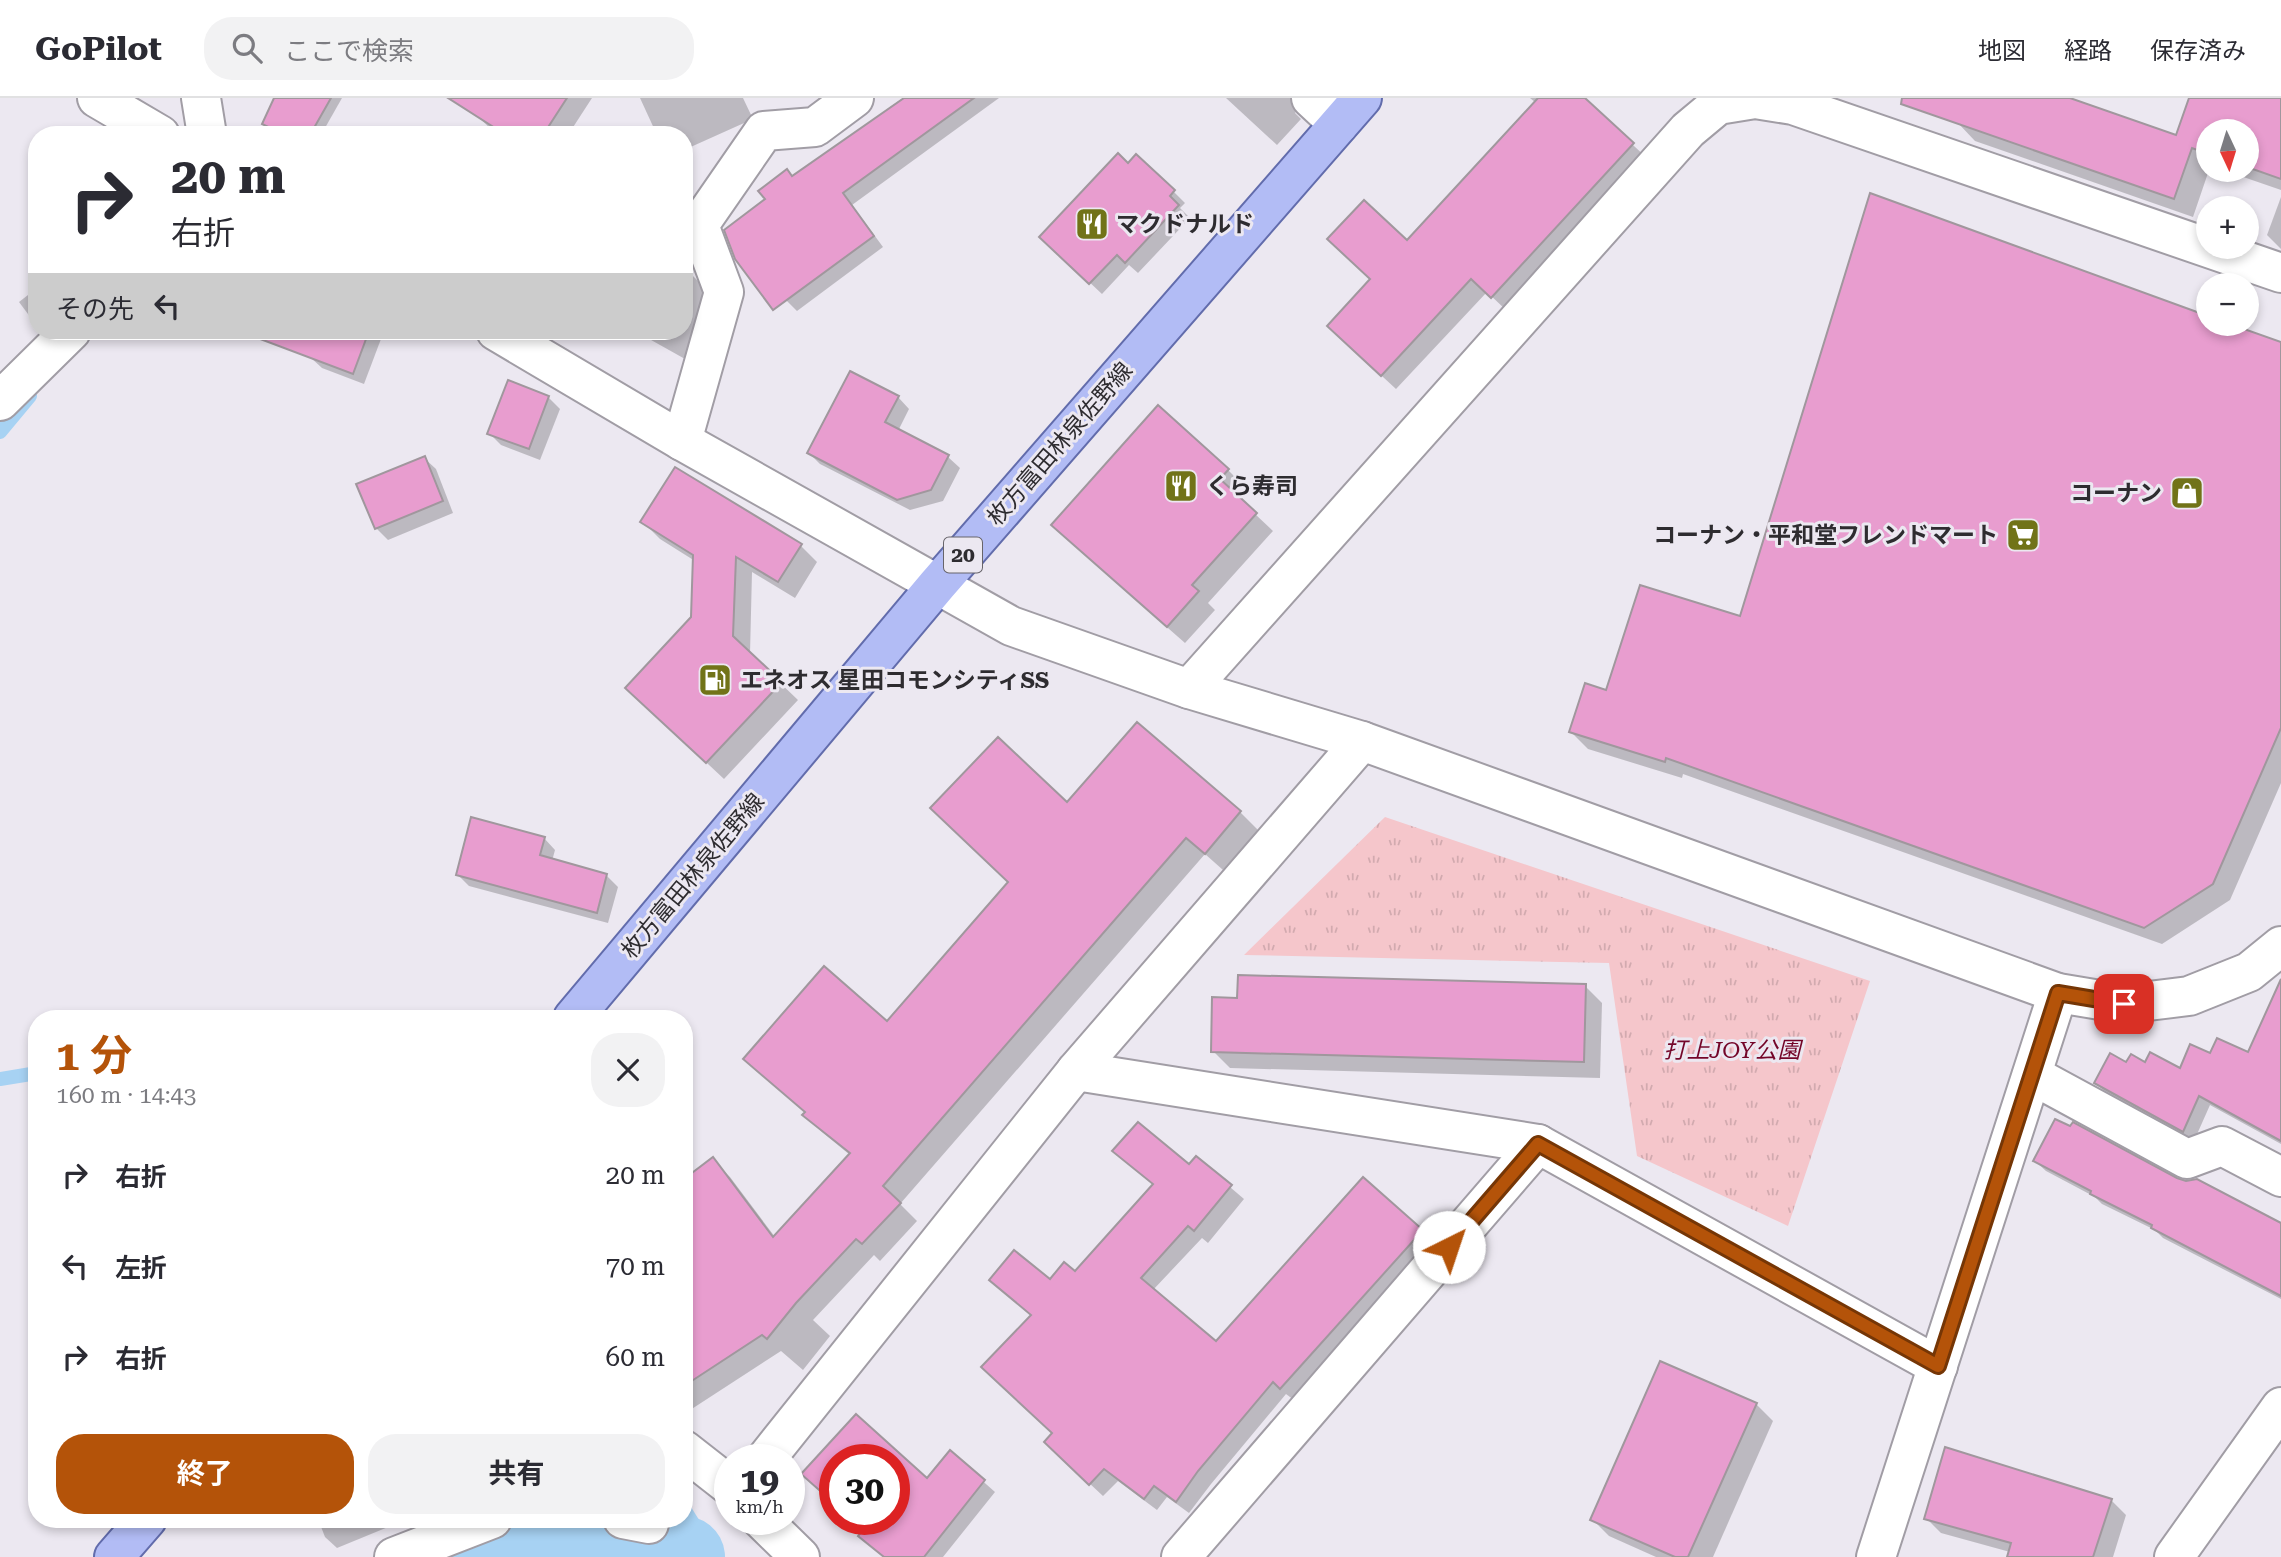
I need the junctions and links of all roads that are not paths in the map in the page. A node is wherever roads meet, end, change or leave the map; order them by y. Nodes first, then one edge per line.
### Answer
1 (97, 98) edge
2 (854, 98) edge
3 (1311, 98) edge
4 (1350, 111) edge
5 (145, 126) edge
6 (2281, 273) edge
7 (62, 340) edge
8 (511, 340) edge
9 (0, 401) edge
10 (682, 441) junction
11 (937, 585) junction
12 (1189, 689) junction
13 (1362, 741) junction
14 (2281, 946) edge
15 (2058, 993) junction
16 (580, 1010) edge
17 (1076, 1071) junction
18 (2032, 1075) junction
19 (1538, 1144) junction
20 (2281, 1177) edge
21 (1938, 1366) junction
22 (2281, 1407) edge
23 (778, 1444) edge
24 (693, 1457) edge
25 (714, 1473) edge
26 (138, 1528) edge
27 (469, 1528) edge
28 (777, 1535) edge
29 (114, 1557) edge
30 (394, 1557) edge
31 (800, 1557) edge
32 (1181, 1557) edge
33 (1876, 1557) edge
34 (2174, 1557) edge

1 - 5 street
2 - 10 street
3 - 4 street
4 - 11 main road, 枚方富田林泉佐野線 / 20
6 - 12 street
7 - 9 street
8 - 10 street
10 - 11 street
11 - 12 street
11 - 16 main road, 枚方富田林泉佐野線 / 20
12 - 13 street
13 - 15 street
13 - 17 street
14 - 15 street
15 - 18 street
17 - 19 street
17 - 23 street
18 - 20 street
18 - 21 street
19 - 21 street
19 - 32 street
21 - 33 street
22 - 34 street
24 - 25 street
26 - 29 main road
27 - 30 street
28 - 31 street

